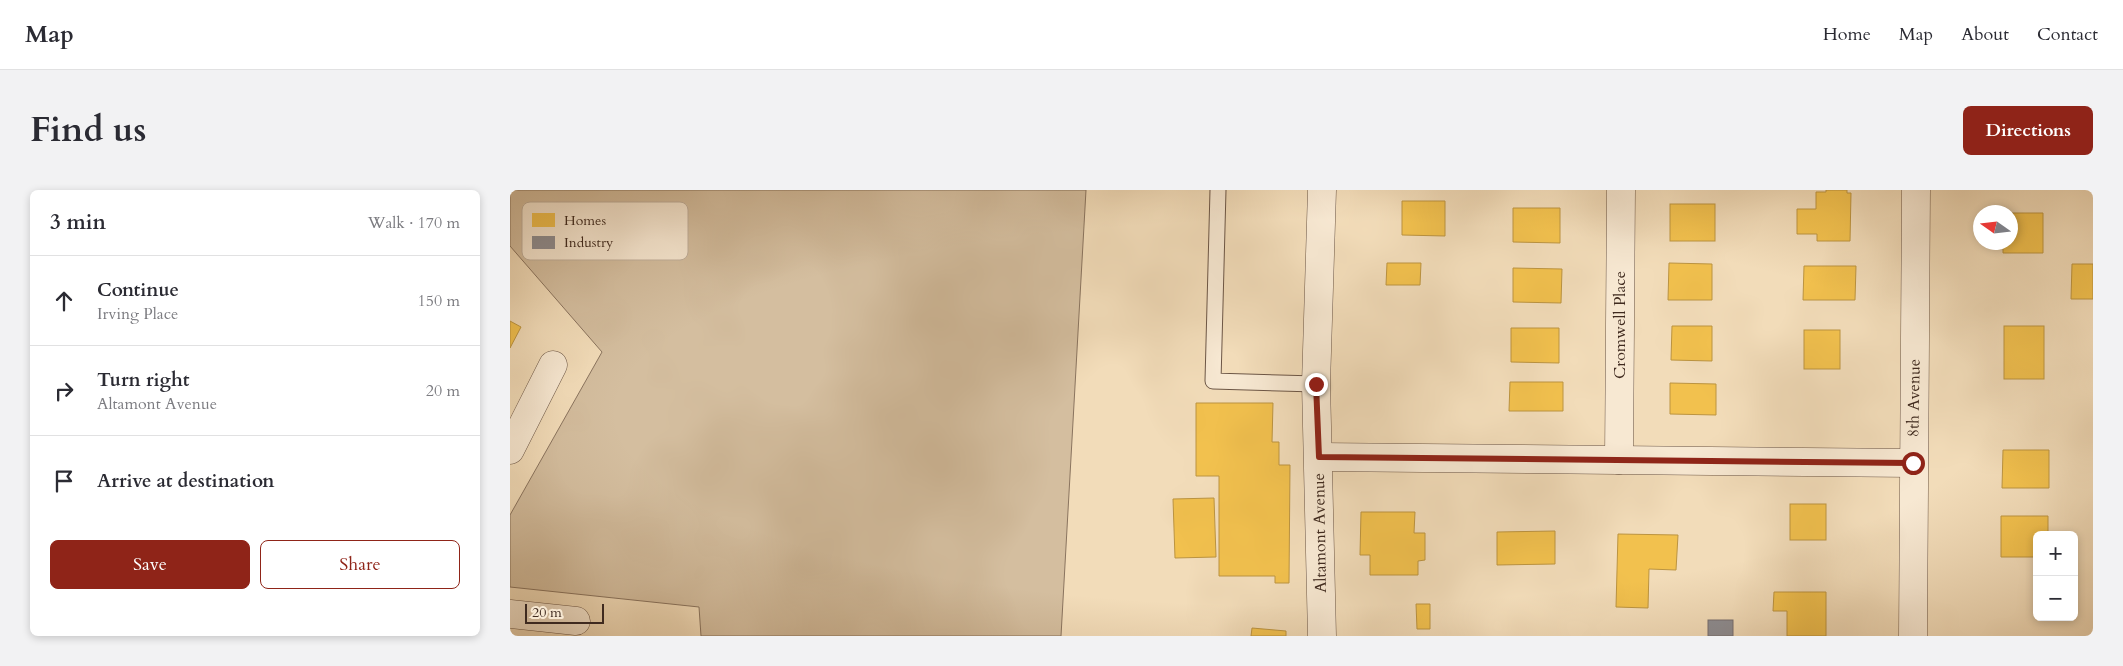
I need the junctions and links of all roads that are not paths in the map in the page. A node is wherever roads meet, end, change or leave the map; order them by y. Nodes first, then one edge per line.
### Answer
1 (1218, 190) edge
2 (1322, 190) edge
3 (1621, 190) edge
4 (1916, 190) edge
5 (553, 365) dead end
6 (1316, 384) junction
7 (510, 450) edge
8 (1319, 457) junction
9 (1619, 460) junction
10 (1913, 463) junction
11 (510, 614) edge
12 (576, 621) dead end
13 (1322, 636) edge
14 (1913, 636) edge

1 - 6 lane
2 - 6 street, Altamont Avenue
3 - 9 street, Cromwell Place
4 - 10 street, 8th Avenue
5 - 7 street
6 - 8 street, Altamont Avenue
8 - 9 street
8 - 13 street, Altamont Avenue
9 - 10 street
10 - 14 street, 8th Avenue
11 - 12 street

